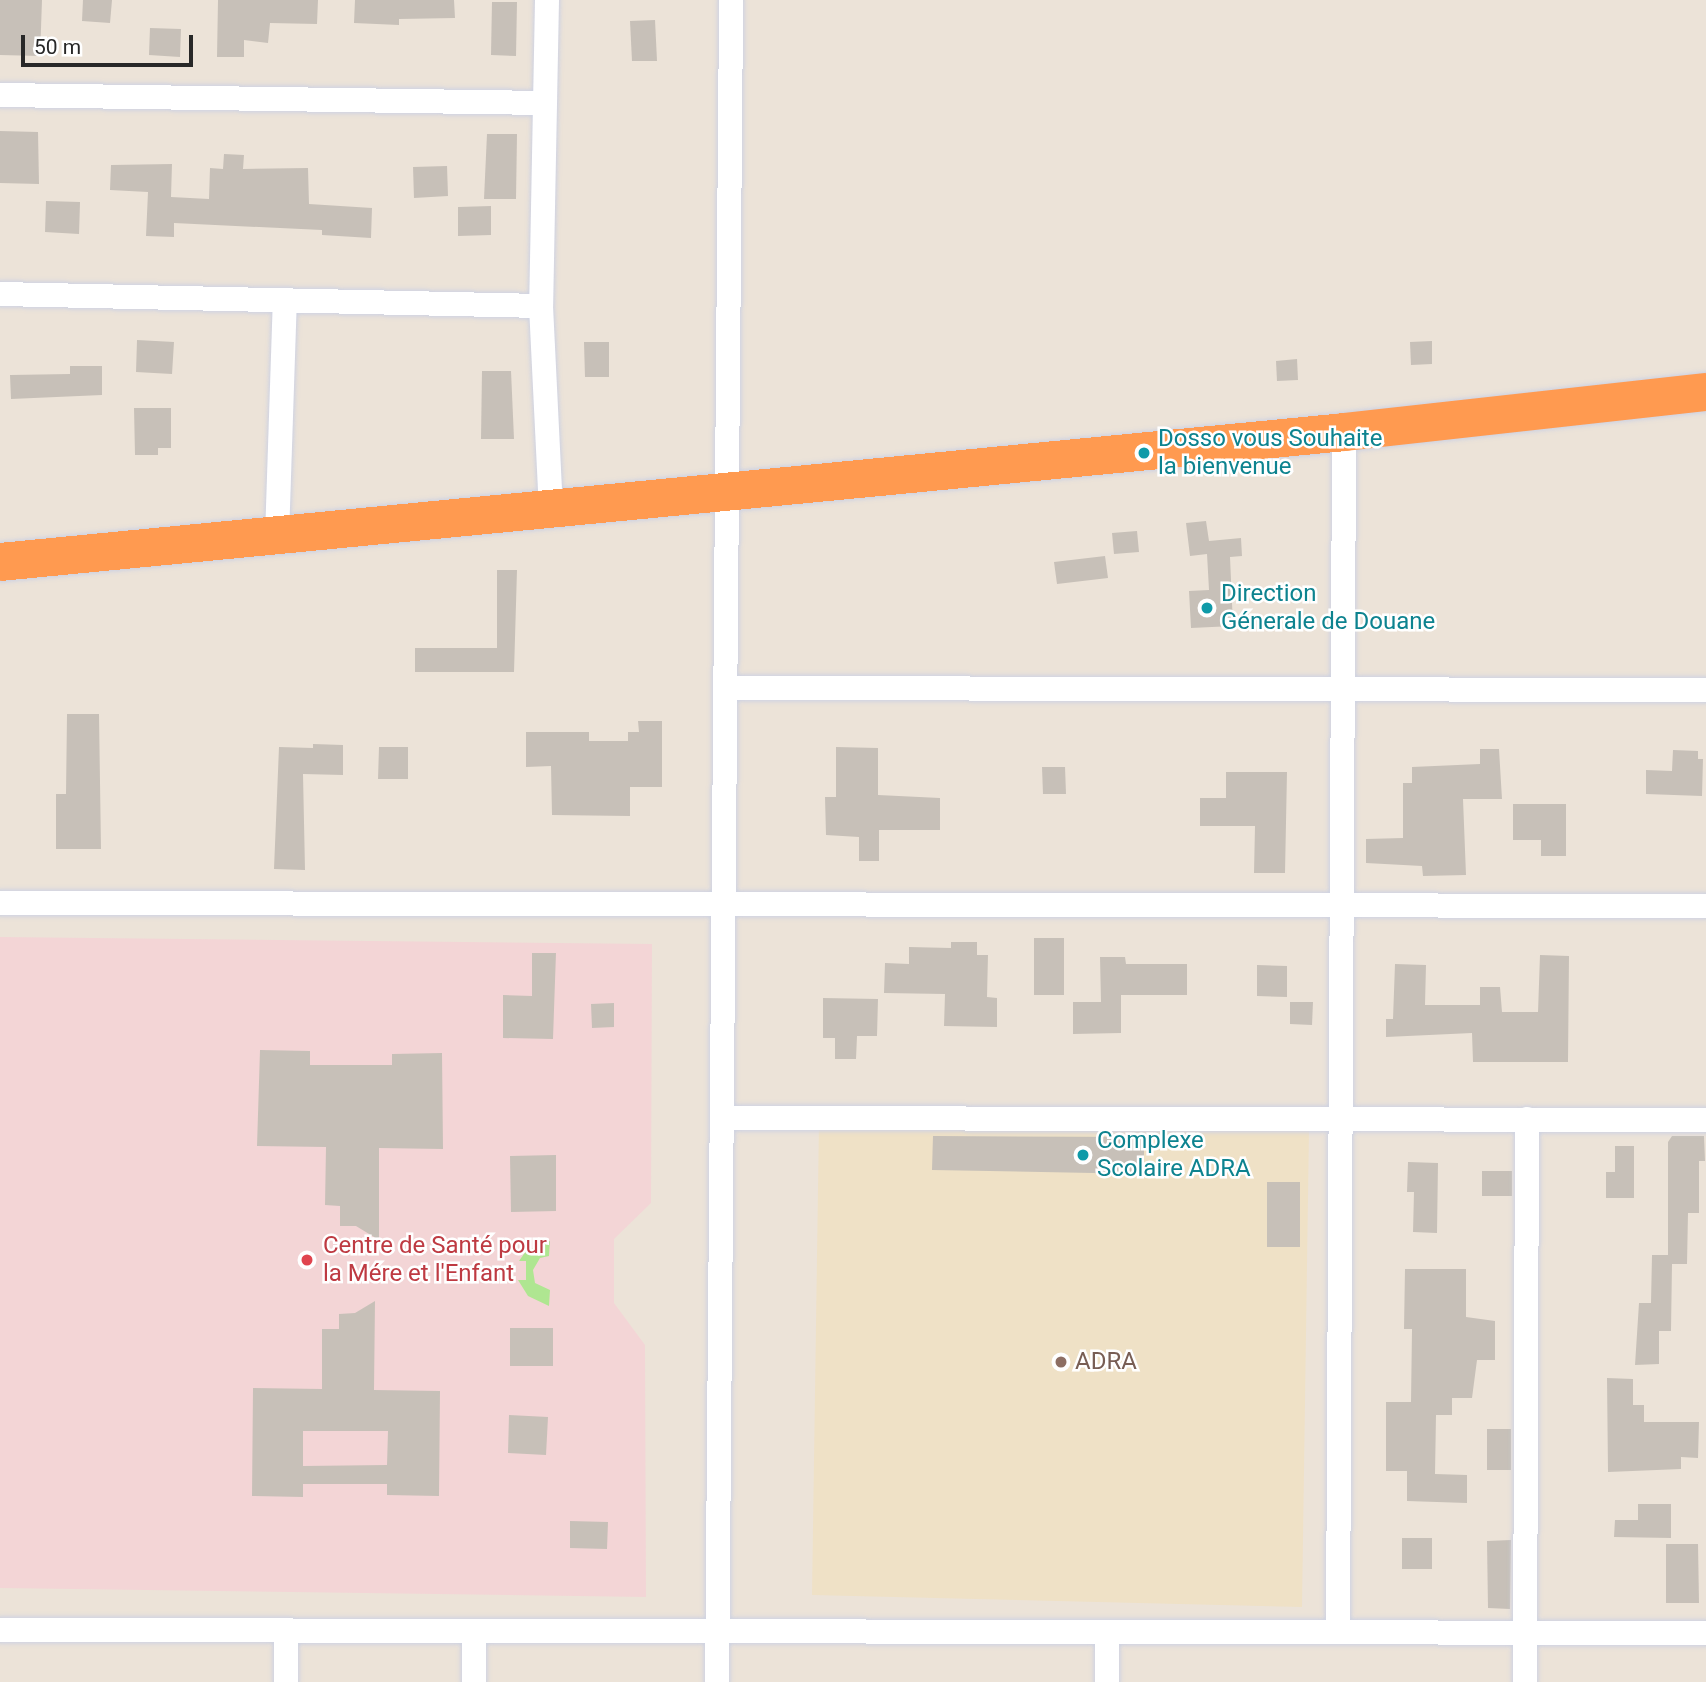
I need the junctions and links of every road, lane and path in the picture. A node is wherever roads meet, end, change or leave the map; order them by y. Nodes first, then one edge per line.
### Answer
1 (547, 0) edge
2 (731, 0) edge
3 (0, 95) edge
4 (545, 103) junction
5 (0, 294) edge
6 (285, 300) junction
7 (541, 306) junction
8 (1706, 392) edge
9 (1344, 432) junction
10 (726, 492) junction
11 (551, 511) junction
12 (276, 537) junction
13 (0, 562) edge
14 (726, 688) junction
15 (1340, 690) junction
16 (1706, 690) edge
17 (0, 903) edge
18 (724, 904) junction
19 (1340, 905) junction
20 (1706, 906) edge
21 (722, 1118) junction
22 (1339, 1119) junction
23 (1527, 1119) junction
24 (1706, 1120) edge
25 (0, 1630) edge
26 (286, 1630) junction
27 (474, 1631) junction
28 (718, 1631) junction
29 (1107, 1632) junction
30 (1338, 1632) junction
31 (1525, 1633) junction
32 (1706, 1633) edge
33 (286, 1682) edge
34 (474, 1682) edge
35 (718, 1682) edge
36 (1107, 1682) edge
37 (1525, 1682) edge

1 - 4 street
2 - 10 street
3 - 4 street
4 - 7 street
5 - 6 street
6 - 7 street
6 - 12 street
7 - 11 street
8 - 9 highway
9 - 10 highway
9 - 15 street
10 - 11 highway
10 - 14 street
11 - 12 highway
12 - 13 highway
14 - 15 street
14 - 18 street
15 - 16 street
15 - 19 street
17 - 18 street
18 - 19 street
18 - 21 street
19 - 20 street
19 - 22 street
21 - 22 street
21 - 28 street
22 - 23 street
22 - 30 street
23 - 24 street
23 - 31 street
25 - 26 street
26 - 27 street
26 - 33 street
27 - 28 street
27 - 34 street
28 - 29 street
28 - 35 street
29 - 30 street
29 - 36 street
30 - 31 street
31 - 32 street
31 - 37 street

